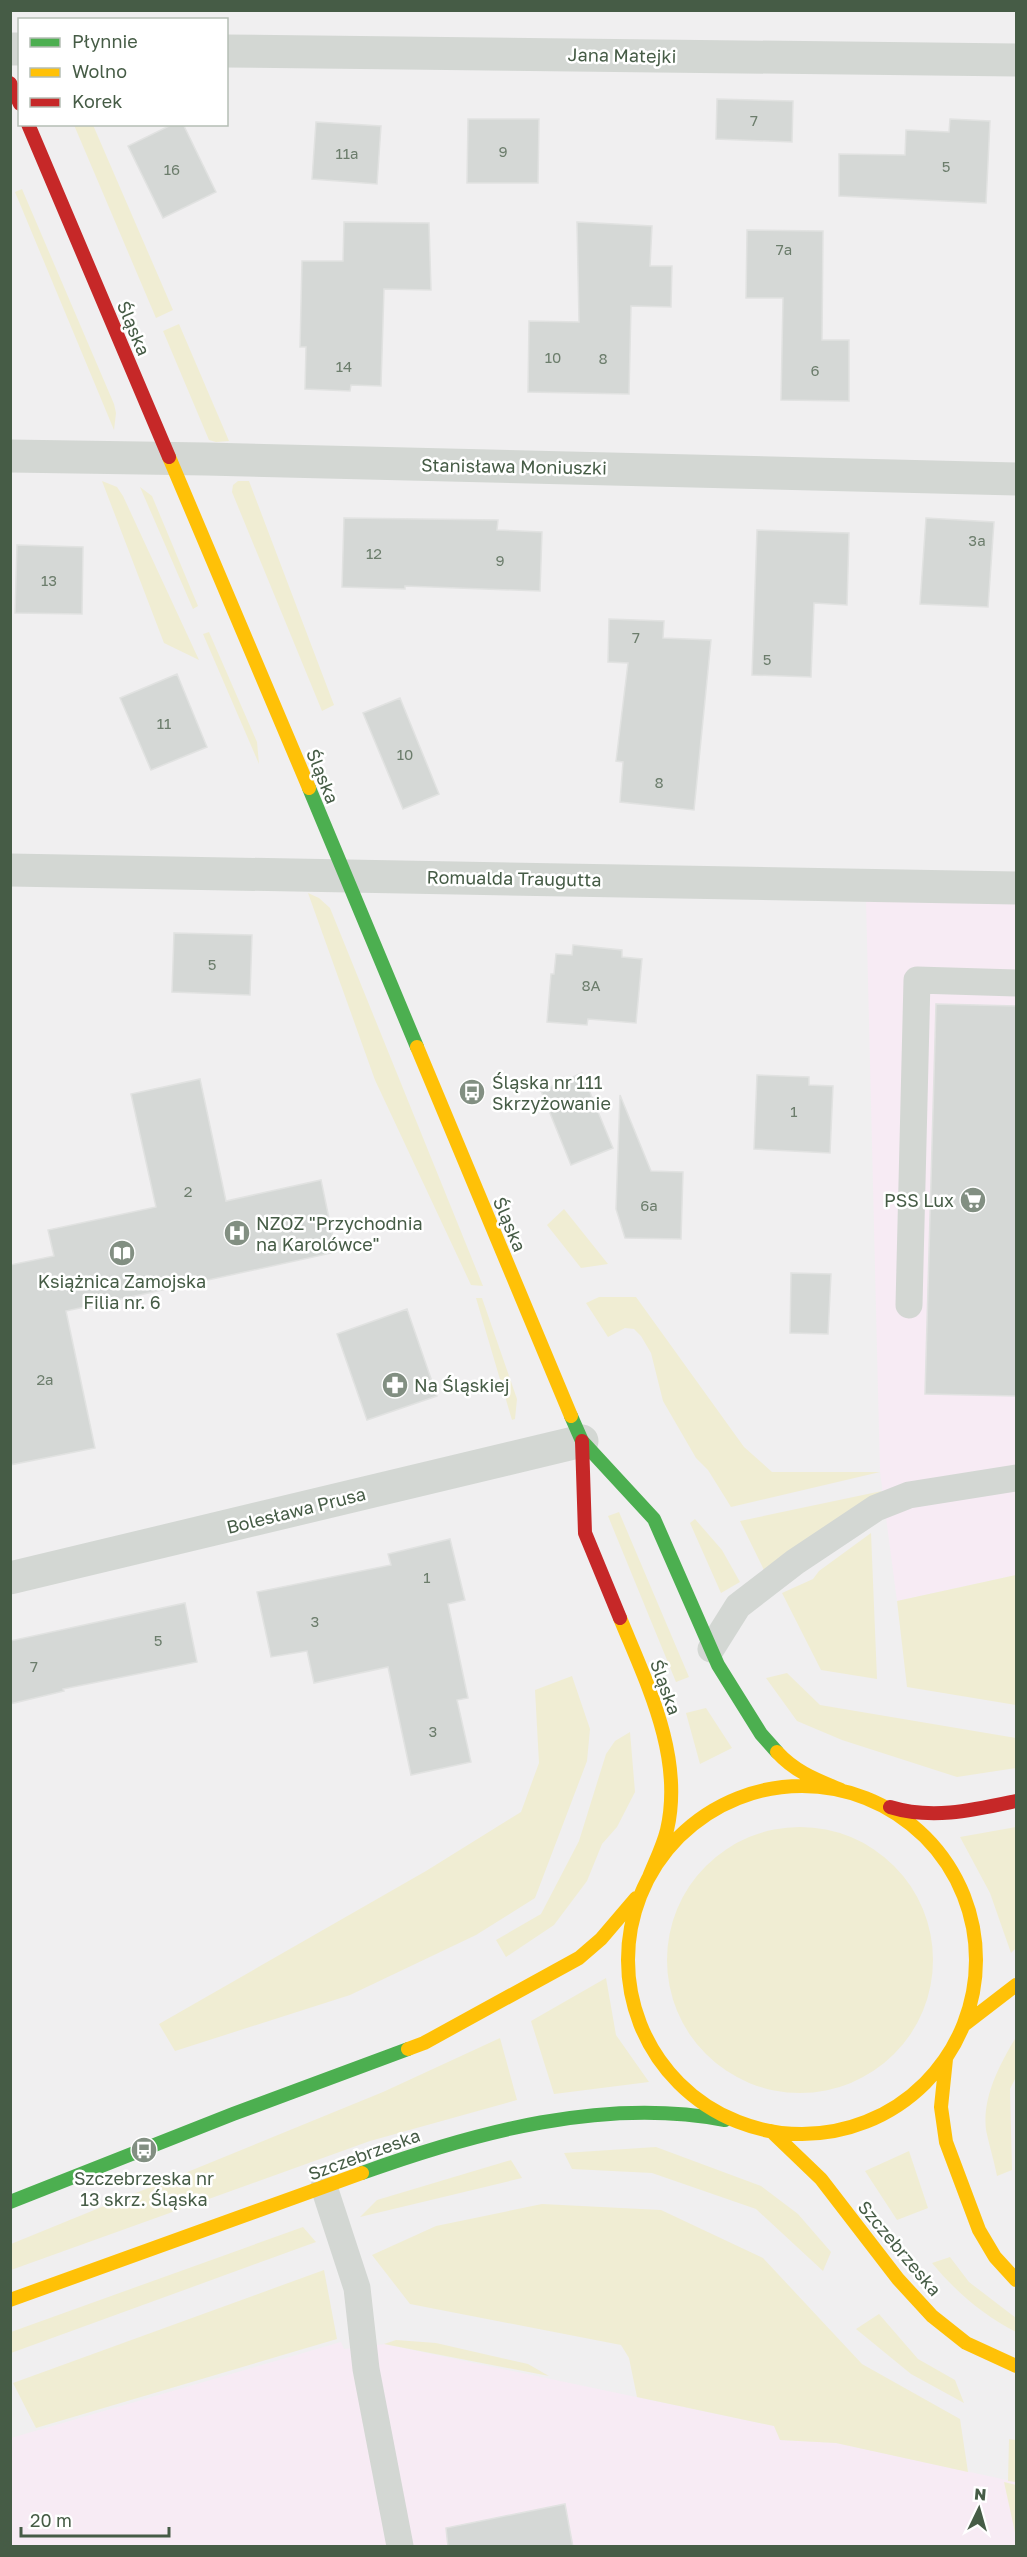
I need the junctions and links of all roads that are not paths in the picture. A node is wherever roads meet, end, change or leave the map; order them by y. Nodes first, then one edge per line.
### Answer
1 (228, 51) edge
2 (1017, 60) edge
3 (10, 83) edge
4 (18, 100) edge
5 (29, 126) edge
6 (10, 456) edge
7 (170, 458) junction
8 (1017, 479) edge
9 (10, 870) edge
10 (344, 875) junction
11 (1017, 888) edge
12 (1017, 984) edge
13 (909, 1305) dead end
14 (582, 1441) junction
15 (1017, 1478) edge
16 (10, 1578) edge
17 (711, 1649) junction
18 (841, 1790) junction
19 (1017, 1801) edge
20 (877, 1802) junction
21 (646, 1882) junction
22 (1017, 1984) edge
23 (964, 2025) junction
24 (946, 2059) junction
25 (744, 2124) junction
26 (771, 2131) junction
27 (324, 2187) junction
28 (10, 2202) edge
29 (1017, 2280) edge
30 (10, 2300) edge
31 (1017, 2366) edge
32 (400, 2547) edge

1 - 2 street, Jana Matejki
3 - 4 street
5 - 7 street, Śląska
6 - 7 street, Stanisława Moniuszki
7 - 8 street, Stanisława Moniuszki
7 - 10 street, Śląska
9 - 10 street, Romualda Traugutta
10 - 11 street, Romualda Traugutta
10 - 14 street, Śląska
12 - 13 lane
14 - 16 street, Bolesława Prusa
14 - 17 street, Śląska
14 - 21 street, Śląska
15 - 17 lane
17 - 18 street, Śląska
18 - 20 street
18 - 21 street
19 - 20 street
20 - 23 street
21 - 25 street
21 - 28 street
22 - 23 street
23 - 24 street
24 - 26 street
24 - 29 street
25 - 26 street
25 - 27 street, Szczebrzeska
26 - 31 street, Szczebrzeska
27 - 30 street, Szczebrzeska
27 - 32 lane

